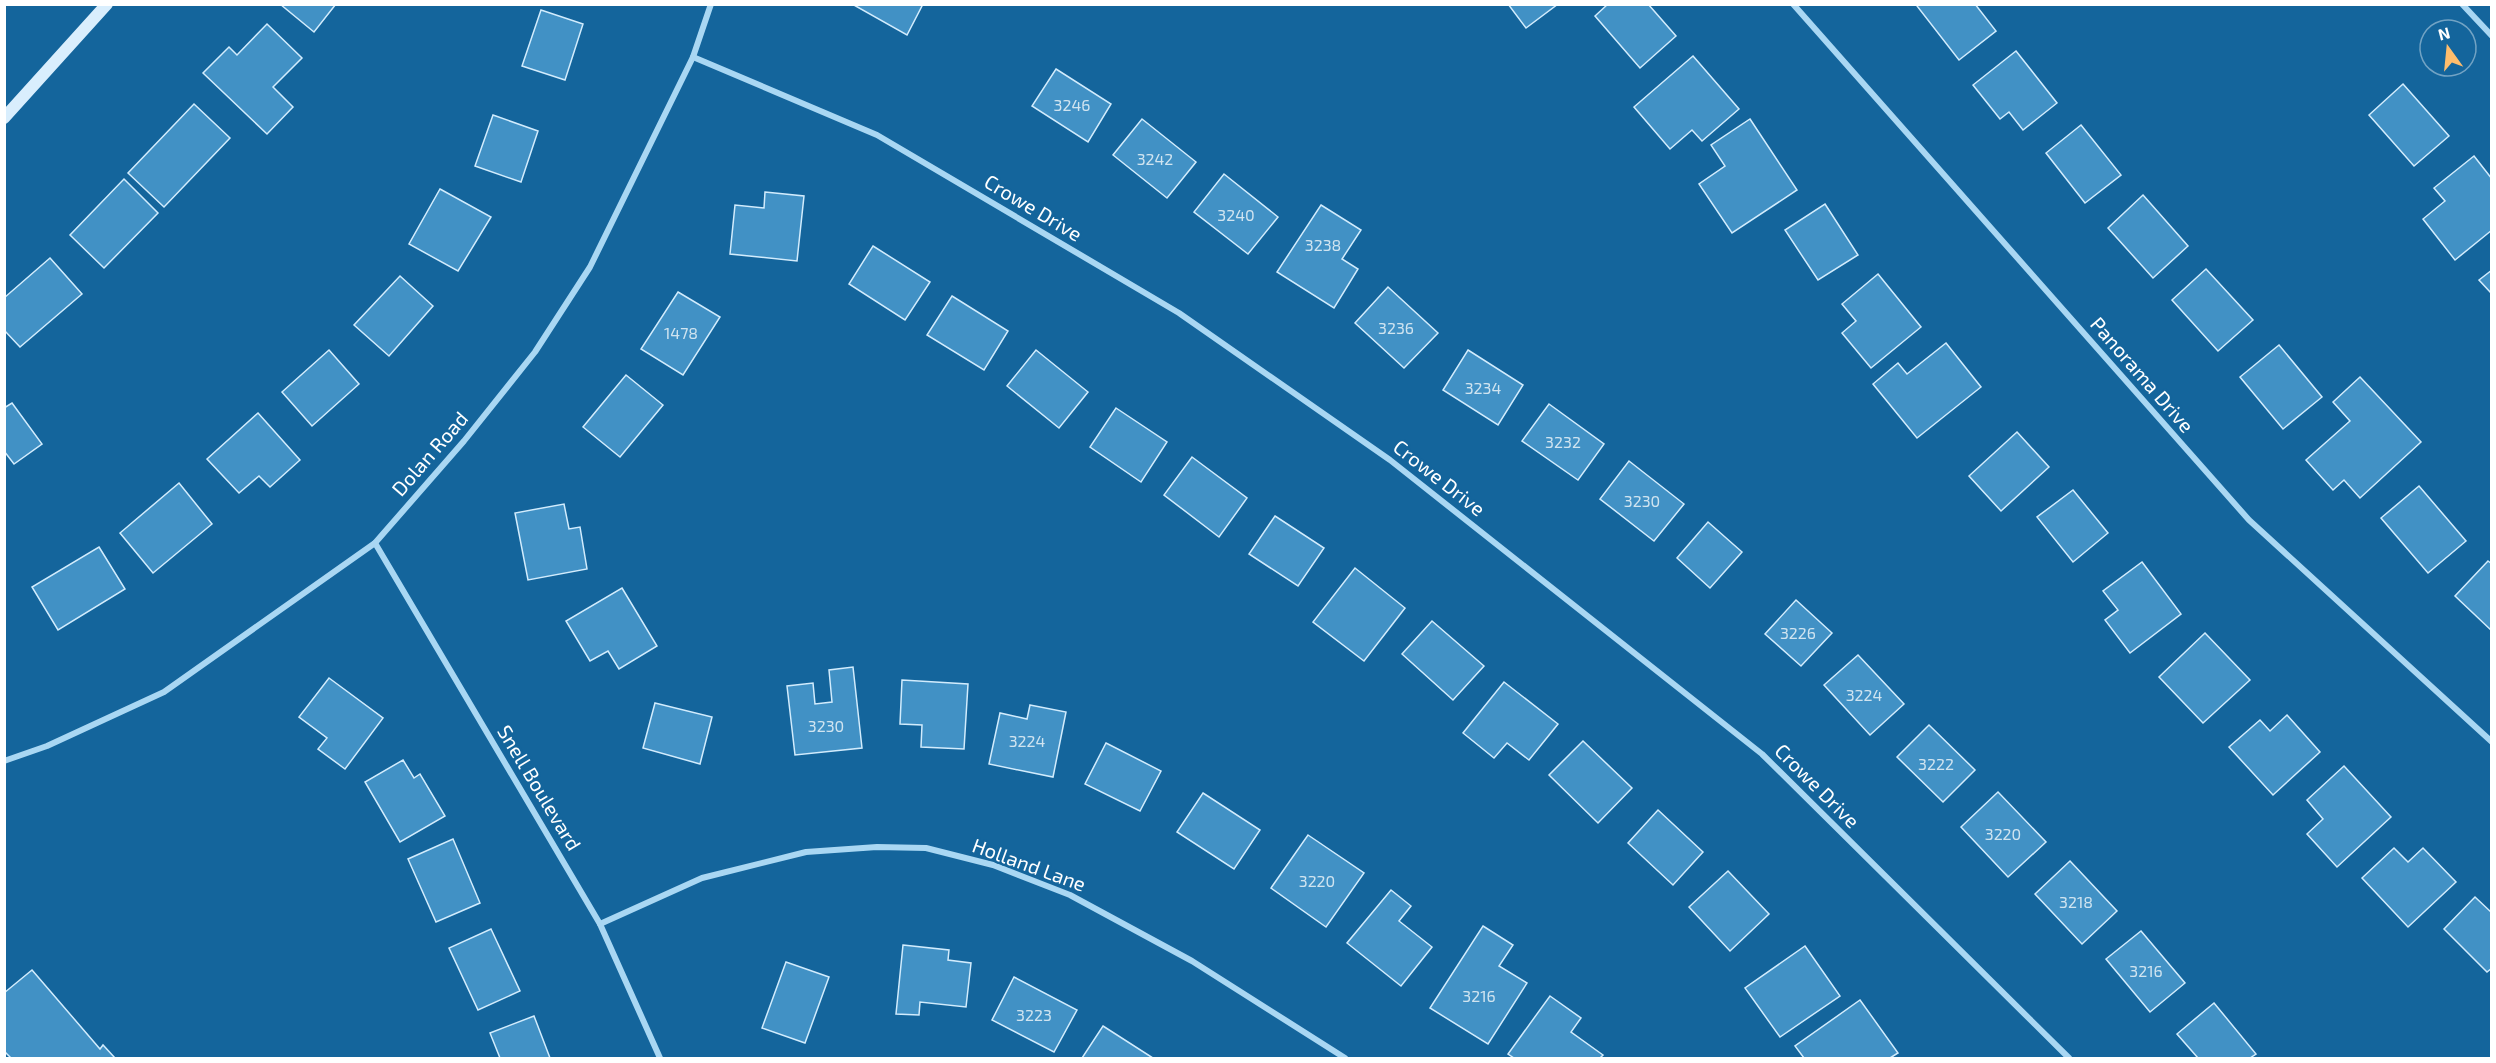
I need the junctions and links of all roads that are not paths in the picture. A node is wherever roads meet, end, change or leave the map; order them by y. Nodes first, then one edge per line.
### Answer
1 (107, 4) edge
2 (711, 4) edge
3 (1793, 4) edge
4 (2462, 4) edge
5 (2492, 36) edge
6 (693, 57) junction
7 (4, 118) edge
8 (375, 543) junction
9 (2492, 742) edge
10 (4, 761) edge
11 (600, 924) junction
12 (660, 1059) edge
13 (1346, 1059) edge
14 (2069, 1059) edge

1 - 7 main road
2 - 6 street, Dolan Road
3 - 9 street, Panorama Drive
4 - 5 street
6 - 8 street, Dolan Road
6 - 14 street, Crowe Drive
8 - 10 street, Dolan Road
8 - 11 street, Snell Boulevard
11 - 12 street, Snell Boulevard
11 - 13 street, Holland Lane

